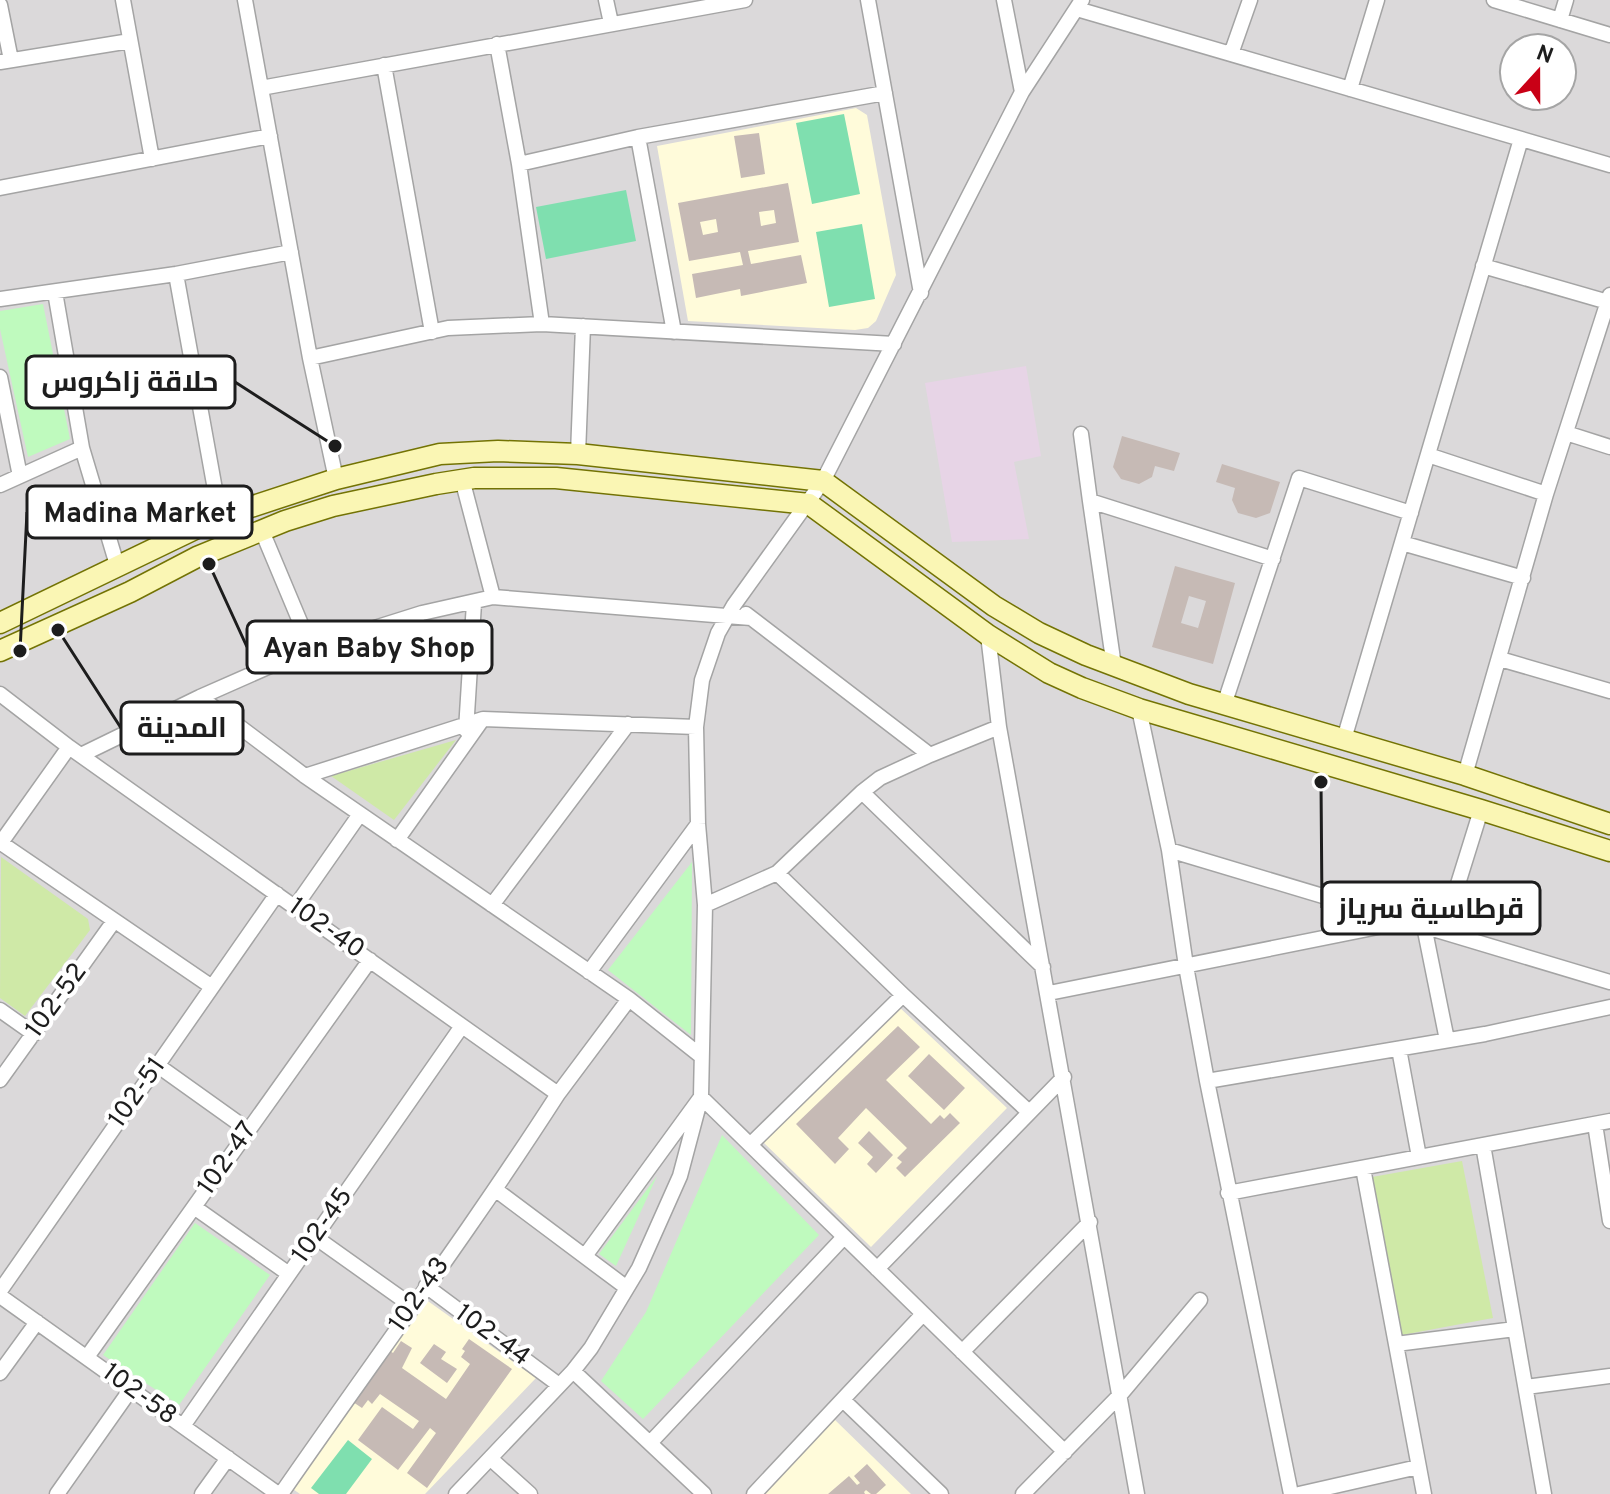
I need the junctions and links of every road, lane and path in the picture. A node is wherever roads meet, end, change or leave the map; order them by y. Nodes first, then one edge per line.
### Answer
1 (123, 0) edge
2 (245, 0) edge
3 (606, 0) edge
4 (745, 0) edge
5 (868, 0) edge
6 (1004, 0) edge
7 (1250, 0) edge
8 (1377, 0) edge
9 (1494, 0) edge
10 (1566, 0) edge
11 (724, 2) edge
12 (1079, 4) edge
13 (0, 5) edge
14 (1560, 20) junction
15 (611, 23) junction
16 (1610, 35) edge
17 (130, 41) junction
18 (497, 44) junction
19 (1231, 54) junction
20 (5, 61) edge
21 (384, 65) junction
22 (261, 88) junction
23 (1350, 89) junction
24 (1022, 92) junction
25 (885, 93) junction
26 (270, 136) junction
27 (638, 137) junction
28 (1521, 139) junction
29 (152, 159) junction
30 (519, 164) junction
31 (1610, 165) edge
32 (0, 188) edge
33 (291, 252) junction
34 (1483, 266) junction
35 (176, 274) junction
36 (55, 292) junction
37 (921, 294) junction
38 (0, 299) edge
39 (1609, 299) edge
40 (542, 324) junction
41 (1606, 325) edge
42 (583, 326) junction
43 (432, 332) junction
44 (674, 332) junction
45 (894, 344) junction
46 (310, 358) junction
47 (0, 377) edge
48 (1566, 433) junction
49 (1081, 434) dead end
50 (1610, 447) edge
51 (82, 448) junction
52 (578, 454) junction
53 (1428, 455) junction
54 (20, 476) junction
55 (336, 479) junction
56 (462, 479) junction
57 (823, 481) junction
58 (0, 485) edge
59 (1546, 494) junction
60 (1090, 501) junction
61 (809, 504) junction
62 (1411, 513) junction
63 (220, 517) junction
64 (262, 531) junction
65 (1402, 543) junction
66 (1273, 559) junction
67 (117, 565) junction
68 (1523, 578) junction
69 (493, 597) junction
70 (474, 603) junction
71 (731, 610) junction
72 (0, 623) edge
73 (988, 635) junction
74 (311, 648) junction
75 (0, 651) edge
76 (1500, 659) junction
77 (1114, 666) junction
78 (1610, 691) edge
79 (0, 694) edge
80 (1189, 694) junction
81 (200, 697) junction
82 (1231, 707) junction
83 (1139, 709) junction
84 (483, 719) junction
85 (1179, 721) junction
86 (628, 724) junction
87 (466, 725) junction
88 (696, 727) junction
89 (999, 727) junction
90 (1230, 735) junction
91 (1344, 739) junction
92 (465, 744) junction
93 (75, 751) junction
94 (930, 755) junction
95 (1465, 775) junction
96 (305, 776) junction
97 (862, 792) junction
98 (1481, 810) junction
99 (360, 814) junction
100 (698, 824) junction
101 (1610, 824) edge
102 (397, 840) junction
103 (0, 844) edge
104 (1169, 850) junction
105 (1610, 851) edge
106 (777, 873) junction
107 (277, 894) junction
108 (492, 905) junction
109 (705, 905) junction
110 (295, 907) junction
111 (114, 921) junction
112 (1407, 921) junction
113 (1424, 926) junction
114 (1443, 932) junction
115 (370, 960) junction
116 (1186, 966) junction
117 (1044, 967) junction
118 (589, 972) junction
119 (1610, 982) edge
120 (212, 987) junction
121 (1049, 993) junction
122 (903, 995) junction
123 (629, 999) junction
124 (1610, 1007) edge
125 (0, 1010) edge
126 (462, 1026) junction
127 (34, 1034) junction
128 (1447, 1040) junction
129 (1399, 1049) junction
130 (701, 1056) junction
131 (157, 1065) junction
132 (1064, 1077) junction
133 (0, 1080) edge
134 (1207, 1081) junction
135 (558, 1094) junction
136 (701, 1097) junction
137 (1029, 1112) junction
138 (1603, 1122) edge
139 (248, 1130) junction
140 (751, 1144) junction
141 (1483, 1145) junction
142 (1419, 1157) junction
143 (1363, 1168) junction
144 (496, 1190) junction
145 (1228, 1193) junction
146 (194, 1207) junction
147 (1610, 1221) edge
148 (1090, 1222) junction
149 (315, 1237) junction
150 (844, 1237) junction
151 (585, 1256) junction
152 (877, 1269) junction
153 (289, 1274) junction
154 (426, 1286) junction
155 (627, 1288) junction
156 (0, 1293) edge
157 (1200, 1300) dead end
158 (412, 1306) junction
159 (923, 1314) junction
160 (37, 1322) junction
161 (1515, 1329) junction
162 (1396, 1344) junction
163 (962, 1352) junction
164 (87, 1357) junction
165 (573, 1371) junction
166 (0, 1373) edge
167 (1610, 1376) edge
168 (559, 1385) junction
169 (1526, 1387) junction
170 (131, 1389) junction
171 (1120, 1395) junction
172 (844, 1401) junction
173 (183, 1426) junction
174 (650, 1443) junction
175 (1065, 1452) junction
176 (228, 1458) junction
177 (491, 1459) junction
178 (1418, 1467) junction
179 (57, 1494) edge
180 (202, 1494) edge
181 (279, 1494) edge
182 (456, 1494) edge
183 (530, 1494) edge
184 (704, 1494) edge
185 (754, 1494) edge
186 (941, 1494) edge
187 (1023, 1494) edge
188 (1137, 1494) edge
189 (1291, 1494) edge
190 (1299, 1494) edge
191 (1424, 1494) edge
192 (1544, 1494) edge

1 - 17 street
2 - 22 street
3 - 15 street
4 - 11 street
5 - 25 street
6 - 24 street
7 - 19 street
8 - 23 street
9 - 14 street
10 - 14 street
11 - 15 street
12 - 19 street
12 - 24 street
13 - 20 street
14 - 16 street
15 - 18 street
17 - 20 street
17 - 29 street
18 - 21 street
18 - 30 street
19 - 23 street
21 - 22 street
21 - 43 street
22 - 26 street
23 - 28 street
24 - 37 street
25 - 27 street
25 - 37 street
26 - 29 street
26 - 33 street
27 - 30 street
27 - 44 street
28 - 31 street
28 - 34 street
29 - 32 street
30 - 40 street
33 - 35 street
33 - 46 street
34 - 39 street
34 - 53 street
35 - 36 street
35 - 63 street
36 - 38 street
36 - 51 street
37 - 45 street
39 - 41 street
40 - 42 street
40 - 43 street
41 - 48 street
42 - 44 street
42 - 52 street
43 - 46 street
44 - 45 street
45 - 57 street
46 - 55 street
47 - 54 street
48 - 50 street
48 - 59 street
49 - 60 street
51 - 54 street
51 - 67 street
52 - 55 main road
52 - 57 main road
53 - 59 street
53 - 62 street
54 - 58 street
55 - 63 main road
56 - 61 main road
56 - 64 main road
56 - 69 street
57 - 61 street
57 - 77 main road
59 - 68 street
60 - 66 street
60 - 77 street
61 - 71 street
61 - 73 main road
62 - 65 street
62 - 66 street
63 - 67 main road
64 - 74 street
64 - 75 main road
65 - 68 street
65 - 91 street
66 - 82 street
67 - 72 main road
68 - 76 street
69 - 70 street
69 - 71 street
70 - 74 street
70 - 87 street
71 - 88 street
71 - 94 street
73 - 83 main road
73 - 89 street
74 - 81 street
76 - 78 street
76 - 95 street
77 - 80 main road
79 - 93 street, 102-40
80 - 82 main road
80 - 85 main road
81 - 93 street
81 - 96 street
82 - 90 main road
82 - 91 main road
83 - 85 main road
83 - 104 street
84 - 86 street
84 - 87 street
84 - 92 street
85 - 90 main road
86 - 88 street
86 - 108 street
87 - 92 street
87 - 96 street
88 - 100 street
89 - 94 street
89 - 117 street
90 - 98 main road
91 - 95 main road
92 - 102 street
93 - 103 street
93 - 107 street, 102-40
94 - 97 street
95 - 101 main road
96 - 99 street
97 - 106 street
97 - 117 street
98 - 105 main road
98 - 114 street
99 - 102 street
99 - 110 street
100 - 109 street
100 - 118 street
102 - 108 street
103 - 111 street
104 - 112 street
104 - 116 street
106 - 109 street
106 - 122 street
107 - 110 street, 102-40
107 - 120 street, 102-51
108 - 118 street
109 - 130 street
110 - 115 street, 102-40
111 - 120 street
111 - 127 street, 102-52
112 - 113 street
112 - 116 street
113 - 114 street
113 - 128 street
114 - 119 street
115 - 126 street, 102-40
115 - 139 street, 102-47
116 - 121 street
116 - 134 street
117 - 121 street
118 - 123 street
120 - 131 street, 102-51
121 - 132 street
122 - 137 street
122 - 140 street
123 - 130 street
123 - 135 street
124 - 128 street
125 - 127 street
126 - 135 street, 102-40
126 - 149 street, 102-45
127 - 133 street, 102-52
128 - 129 street
129 - 134 street
129 - 142 street
130 - 136 street
131 - 139 street
131 - 156 street, 102-51
132 - 137 street
132 - 148 street
134 - 145 street
135 - 144 street, 102-43
136 - 140 street
136 - 151 street
136 - 155 street
137 - 152 street
138 - 141 street
138 - 147 street
139 - 146 street, 102-47
140 - 150 street
141 - 142 street
141 - 161 street
142 - 143 street
143 - 145 street
143 - 162 street
144 - 151 street
144 - 154 street, 102-43
145 - 189 street
146 - 153 street
146 - 164 street, 102-47
148 - 163 street
148 - 171 street
149 - 153 street, 102-45
149 - 158 street
150 - 152 street
150 - 174 street
151 - 155 street
152 - 159 street
153 - 173 street, 102-45
154 - 158 street, 102-43
154 - 168 street, 102-44
155 - 165 street
156 - 160 street, 102-58
157 - 171 street
158 - 181 street, 102-43
159 - 163 street
159 - 172 street
160 - 164 street, 102-58
160 - 166 street
161 - 162 street
161 - 169 street
162 - 178 street
163 - 175 street
164 - 170 street, 102-58
165 - 168 street
165 - 174 street
167 - 169 street
168 - 177 street
169 - 192 street
170 - 173 street, 102-58
170 - 179 street
171 - 175 street
171 - 188 street
172 - 185 street
172 - 186 street
173 - 176 street, 102-58
174 - 184 street
175 - 187 street
176 - 180 street
176 - 181 street, 102-58
177 - 182 street
177 - 183 street
178 - 190 street
178 - 191 street

